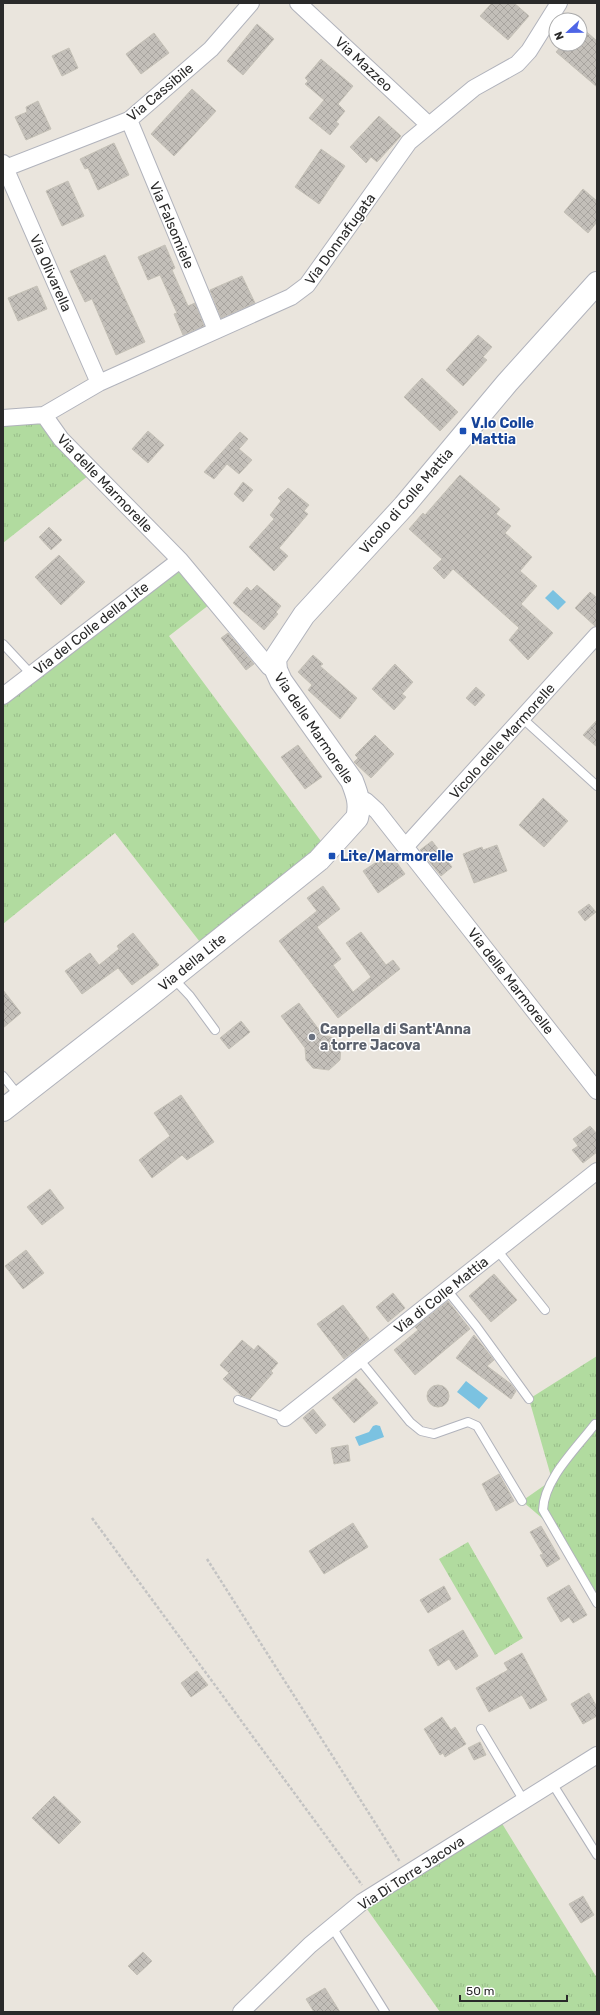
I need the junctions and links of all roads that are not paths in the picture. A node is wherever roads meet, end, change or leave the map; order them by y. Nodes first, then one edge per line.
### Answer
1 (251, 3) edge
2 (298, 3) edge
3 (560, 3) edge
4 (129, 120) junction
5 (429, 125) junction
6 (4, 166) edge
7 (597, 283) edge
8 (216, 330) junction
9 (99, 383) junction
10 (44, 415) junction
11 (3, 418) edge
12 (180, 560) junction
13 (597, 635) edge
14 (3, 644) edge
15 (276, 670) junction
16 (31, 674) junction
17 (3, 696) edge
18 (522, 718) junction
19 (597, 786) edge
20 (359, 799) junction
21 (406, 846) junction
22 (172, 978) junction
23 (215, 1030) dead end
24 (3, 1076) edge
25 (597, 1091) edge
26 (11, 1104) edge
27 (597, 1171) edge
28 (497, 1250) junction
29 (447, 1290) junction
30 (545, 1310) dead end
31 (359, 1359) junction
32 (529, 1399) dead end
33 (238, 1400) dead end
34 (284, 1418) joint
35 (595, 1424) dead end
36 (522, 1501) dead end
37 (597, 1603) edge
38 (481, 1729) dead end
39 (597, 1755) edge
40 (552, 1783) junction
41 (524, 1801) junction
42 (597, 1855) edge
43 (332, 1926) junction
44 (241, 2012) edge
45 (385, 2012) edge

1 - 4 street, Via Cassibile
2 - 5 street, Via Mazzeo
3 - 5 street, Via Donnafugata
4 - 6 street, Via Cassibile
4 - 8 street, Via Falsomiele
5 - 8 street, Via Donnafugata
6 - 9 street, Via Olivarella
7 - 15 street, Vicolo di Colle Mattia
8 - 9 street, Via Donnafugata
9 - 10 street, Via Donnafugata
10 - 11 street
10 - 12 street, Via delle Marmorelle
12 - 15 street, Via delle Marmorelle
12 - 16 street, Via del Colle della Lite
13 - 18 street, Vicolo delle Marmorelle
14 - 16 lane
15 - 20 street, Via delle Marmorelle
16 - 17 street, Via del Colle della Lite
18 - 19 lane
18 - 21 street, Vicolo delle Marmorelle
20 - 21 street, Via delle Marmorelle
20 - 22 street, Via della Lite
21 - 25 street, Via delle Marmorelle
22 - 23 lane
22 - 26 street, Via della Lite
24 - 26 lane
27 - 28 street, Via di Colle Mattia
28 - 29 street, Via di Colle Mattia
28 - 30 lane
29 - 31 street, Via di Colle Mattia
29 - 32 lane
31 - 34 street, Via di Colle Mattia
31 - 36 lane
33 - 34 lane
35 - 37 lane
38 - 41 lane
39 - 40 street, Via Di Torre Jacova
40 - 41 street, Via Di Torre Jacova
40 - 42 lane
41 - 43 street, Via Di Torre Jacova
43 - 44 street, Via Di Torre Jacova
43 - 45 lane

